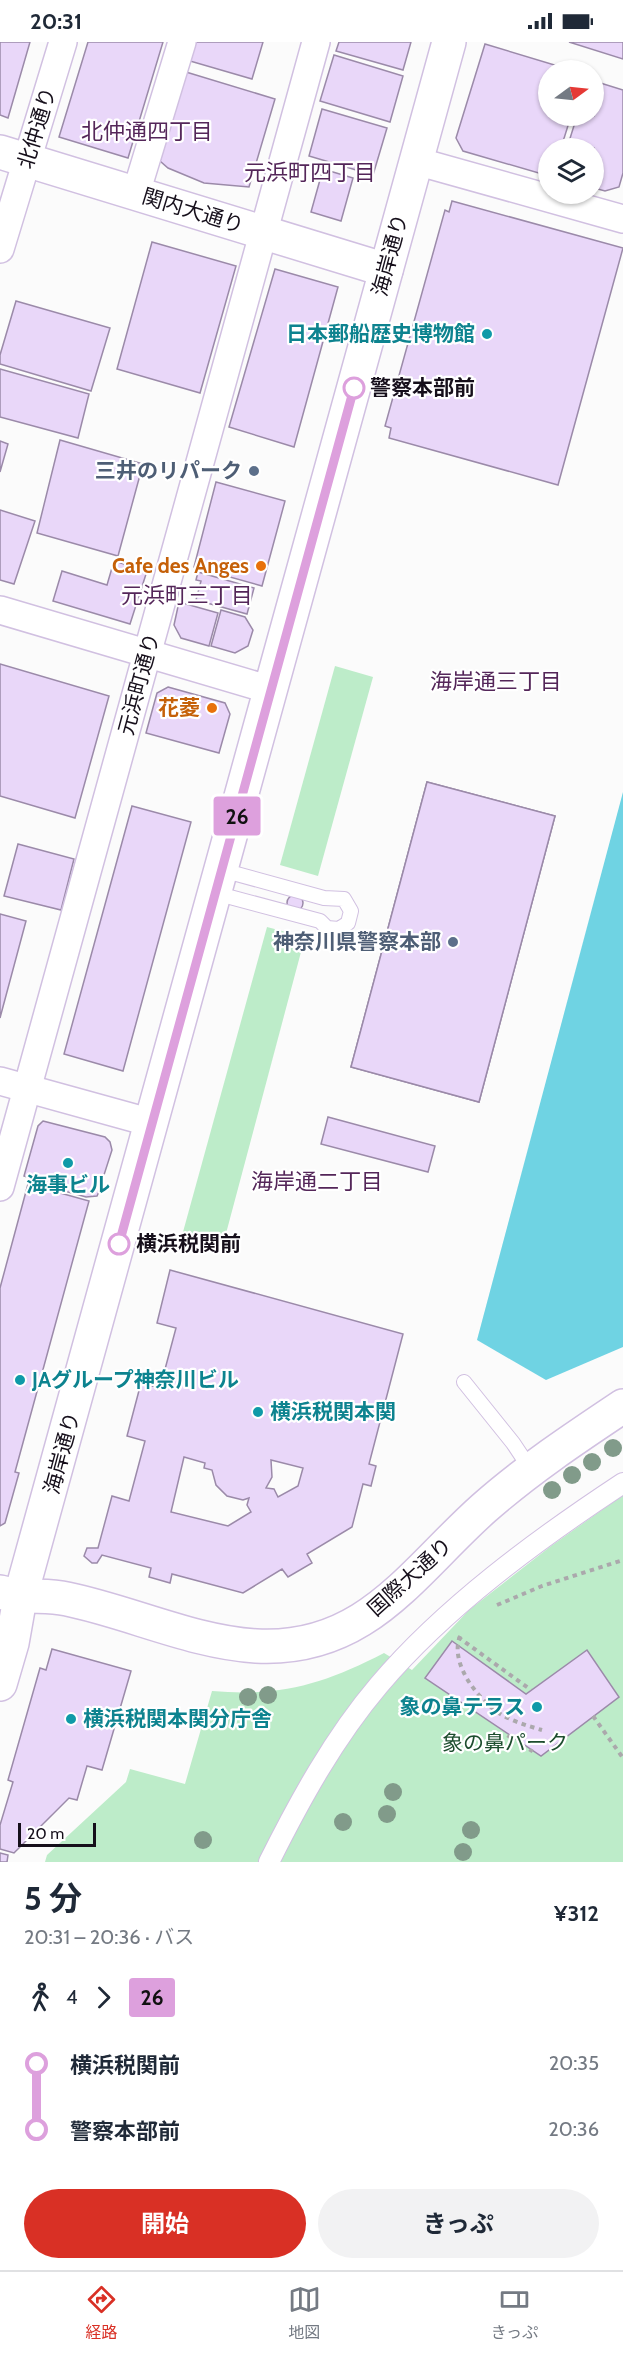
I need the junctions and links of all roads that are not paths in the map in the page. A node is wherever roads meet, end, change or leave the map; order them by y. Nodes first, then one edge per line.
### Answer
1 (63, 42) edge
2 (182, 42) edge
3 (316, 42) edge
4 (449, 42) edge
5 (14, 156) edge
6 (416, 161) junction
7 (136, 193) junction
8 (623, 219) edge
9 (264, 232) junction
10 (0, 249) edge
11 (386, 270) junction
12 (0, 610) edge
13 (147, 653) junction
14 (271, 690) junction
15 (218, 881) junction
16 (0, 1081) edge
17 (27, 1088) junction
18 (152, 1123) junction
19 (0, 1187) edge
20 (464, 1382) dead end
21 (623, 1406) edge
22 (531, 1470) junction
23 (623, 1483) edge
24 (10, 1595) edge
25 (0, 1684) edge
26 (269, 1862) edge

1 - 5 street, 北仲通り
2 - 7 street
3 - 9 street, 元浜町通り
4 - 6 street, 海岸通り
5 - 7 street, 関内大通り
5 - 10 street, 北仲通り
6 - 8 street
6 - 11 street, 海岸通り
7 - 9 street, 関内大通り
9 - 11 street, 関内大通り
9 - 13 street, 元浜町通り
11 - 14 street, 海岸通り
12 - 13 street
13 - 14 street
13 - 17 street, 元浜町通り
14 - 15 street, 海岸通り
15 - 15 lane
15 - 18 street, 海岸通り
16 - 17 street
17 - 18 street
17 - 19 street, 元浜町通り
18 - 24 street, 海岸通り
20 - 22 lane
21 - 22 street, 国際大通り
22 - 24 street, 国際大通り
23 - 26 street
24 - 25 street, 海岸通り

